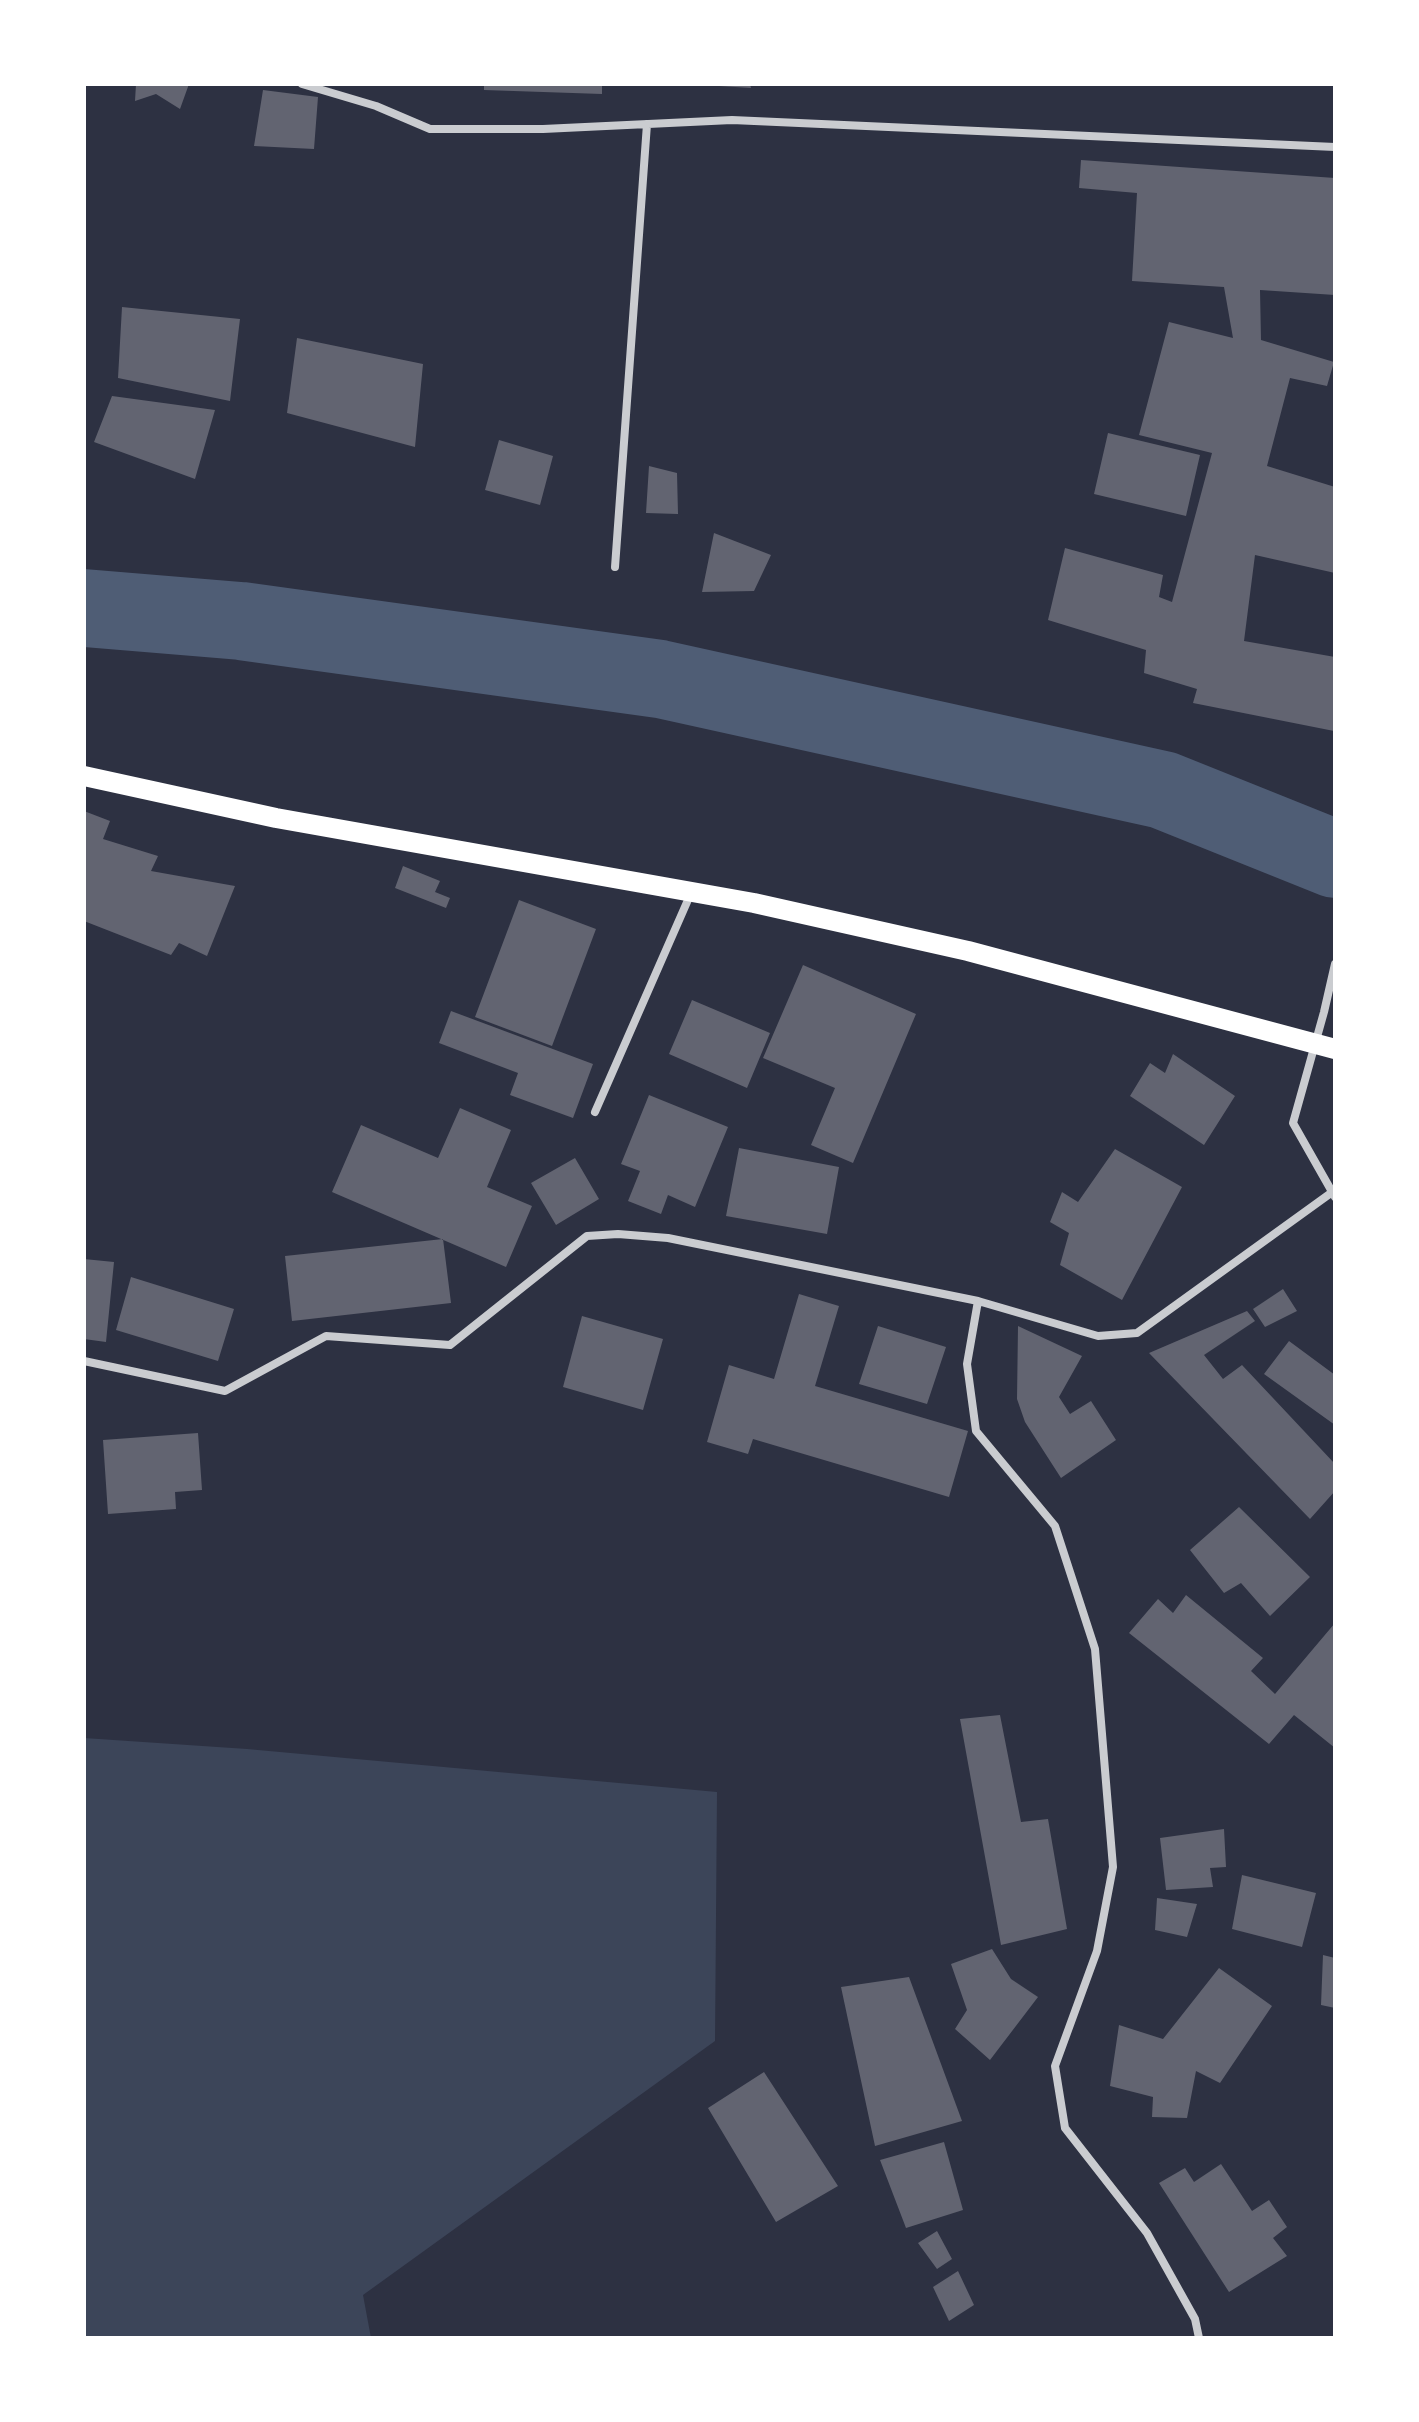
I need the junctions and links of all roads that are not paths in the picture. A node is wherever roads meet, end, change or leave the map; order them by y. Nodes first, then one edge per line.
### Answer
1 (302, 84) edge
2 (647, 124) junction
3 (1335, 147) edge
4 (615, 567) dead end
5 (84, 776) edge
6 (692, 892) junction
7 (1335, 964) edge
8 (1325, 1046) edge
9 (595, 1112) dead end
10 (1333, 1195) edge
11 (978, 1301) junction
12 (84, 1361) edge
13 (1199, 2338) edge

1 - 2 street
2 - 3 street
2 - 4 street
5 - 6 main road
6 - 8 main road
6 - 9 street
7 - 8 street
8 - 10 street
10 - 11 street
11 - 12 street
11 - 13 street

